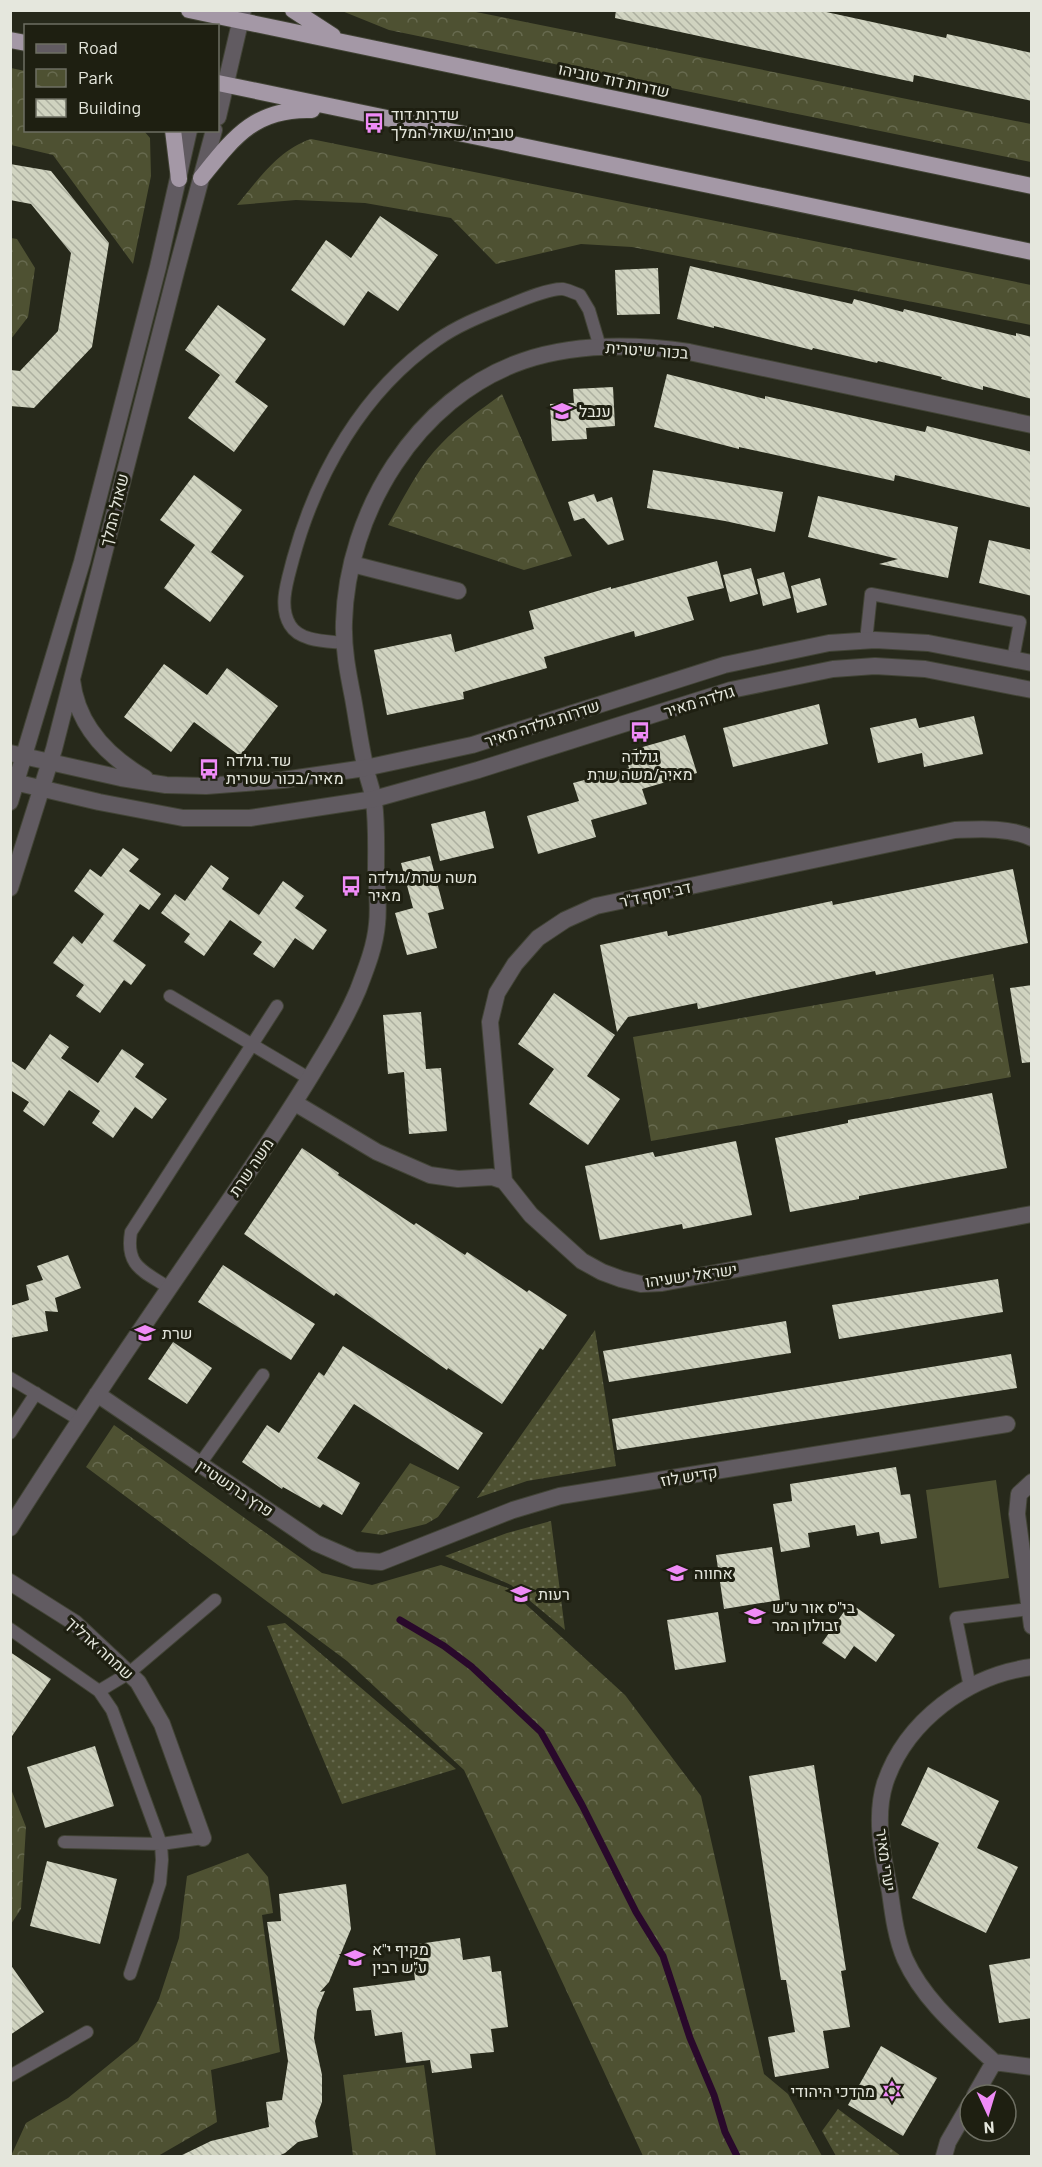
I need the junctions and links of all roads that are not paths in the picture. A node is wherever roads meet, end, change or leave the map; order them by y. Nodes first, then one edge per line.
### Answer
1 (189, 10) edge
2 (293, 10) edge
3 (242, 16) edge
4 (212, 17) edge
5 (344, 43) junction
6 (222, 84) edge
7 (219, 109) edge
8 (351, 111) junction
9 (172, 132) edge
10 (189, 132) edge
11 (213, 132) edge
12 (201, 178) junction
13 (179, 179) junction
14 (1032, 186) edge
15 (1032, 252) edge
16 (600, 347) junction
17 (1032, 425) edge
18 (352, 564) junction
19 (458, 591) dead end
20 (866, 641) junction
21 (345, 643) junction
22 (1013, 659) junction
23 (1032, 663) edge
24 (72, 676) junction
25 (1032, 690) edge
26 (18, 755) edge
27 (49, 763) junction
28 (365, 768) junction
29 (14, 782) edge
30 (153, 783) junction
31 (41, 789) junction
32 (374, 799) junction
33 (10, 802) edge
34 (1032, 838) edge
35 (10, 888) edge
36 (170, 996) dead end
37 (277, 1006) dead end
38 (252, 1045) junction
39 (310, 1079) junction
40 (295, 1103) junction
41 (504, 1181) junction
42 (1032, 1214) edge
43 (170, 1288) junction
44 (263, 1375) dead end
45 (10, 1378) edge
46 (36, 1393) junction
47 (97, 1394) junction
48 (80, 1420) junction
49 (1007, 1424) dead end
50 (10, 1433) edge
51 (200, 1464) junction
52 (1032, 1482) edge
53 (10, 1528) edge
54 (381, 1562) joint
55 (10, 1582) edge
56 (214, 1600) dead end
57 (1030, 1618) edge
58 (10, 1629) edge
59 (1032, 1666) edge
60 (129, 1673) junction
61 (970, 1688) junction
62 (99, 1691) junction
63 (203, 1838) joint
64 (64, 1842) dead end
65 (161, 1844) junction
66 (130, 1974) dead end
67 (87, 2032) dead end
68 (994, 2062) junction
69 (1032, 2067) edge
70 (10, 2076) edge
71 (982, 2083) edge
72 (958, 2125) edge
73 (944, 2157) edge

1 - 4 highway, שדרות דוד טוביהו
2 - 5 highway
3 - 4 highway, שדרות דוד טוביהו
3 - 5 highway, שדרות דוד טוביהו
3 - 6 street
5 - 14 highway, שדרות דוד טוביהו
6 - 7 street
6 - 8 highway
8 - 12 highway
8 - 15 highway
9 - 13 highway
10 - 13 street, שאול המלך
11 - 12 street, שאול המלך
12 - 24 street, שאול המלך
13 - 26 street, שאול המלך
16 - 17 street, בכור שיטרית
16 - 18 street, בכור שיטרית
16 - 21 lane
18 - 19 street
18 - 21 street, בכור שיטרית
20 - 22 street, שדרות גולדה מאיר
20 - 22 lane
20 - 28 street, שדרות גולדה מאיר
21 - 28 street, בכור שיטרית
22 - 23 street, שדרות גולדה מאיר
24 - 27 street, שאול המלך
24 - 30 street
25 - 32 street, גולדה מאיר
26 - 27 street, שדרות גולדה מאיר
26 - 29 street, שאול המלך
27 - 30 street, שדרות גולדה מאיר
27 - 31 street, שאול המלך
28 - 30 street, שדרות גולדה מאיר
28 - 32 street, משה שרת
29 - 31 street
29 - 33 street, שאול המלך
31 - 32 street
31 - 35 street, שאול המלך
32 - 39 street, משה שרת
34 - 41 street, דב יוסף ד"ר
36 - 38 lane
37 - 38 lane
38 - 39 lane
38 - 43 lane
39 - 40 street, משה שרת
40 - 41 street
40 - 43 street, משה שרת
41 - 42 street, ישראל ישעיהו
43 - 47 street, משה שרת
44 - 51 lane
45 - 46 lane
46 - 48 lane
46 - 50 lane
47 - 48 street, משה שרת
47 - 51 street, פרץ ברנשטיין
48 - 53 street, משה שרת
49 - 54 street, קדיש לוז
51 - 54 street, פרץ ברנשטיין
52 - 57 street
55 - 60 street, שמחה ארליך
56 - 60 lane
57 - 61 lane
58 - 62 lane
59 - 61 street, יערי מאיר
60 - 62 lane
60 - 63 street, שמחה ארליך
61 - 68 street, יערי מאיר
62 - 65 lane
63 - 65 lane
64 - 65 lane
65 - 66 lane
67 - 70 lane
68 - 69 street
68 - 71 street
72 - 73 street

